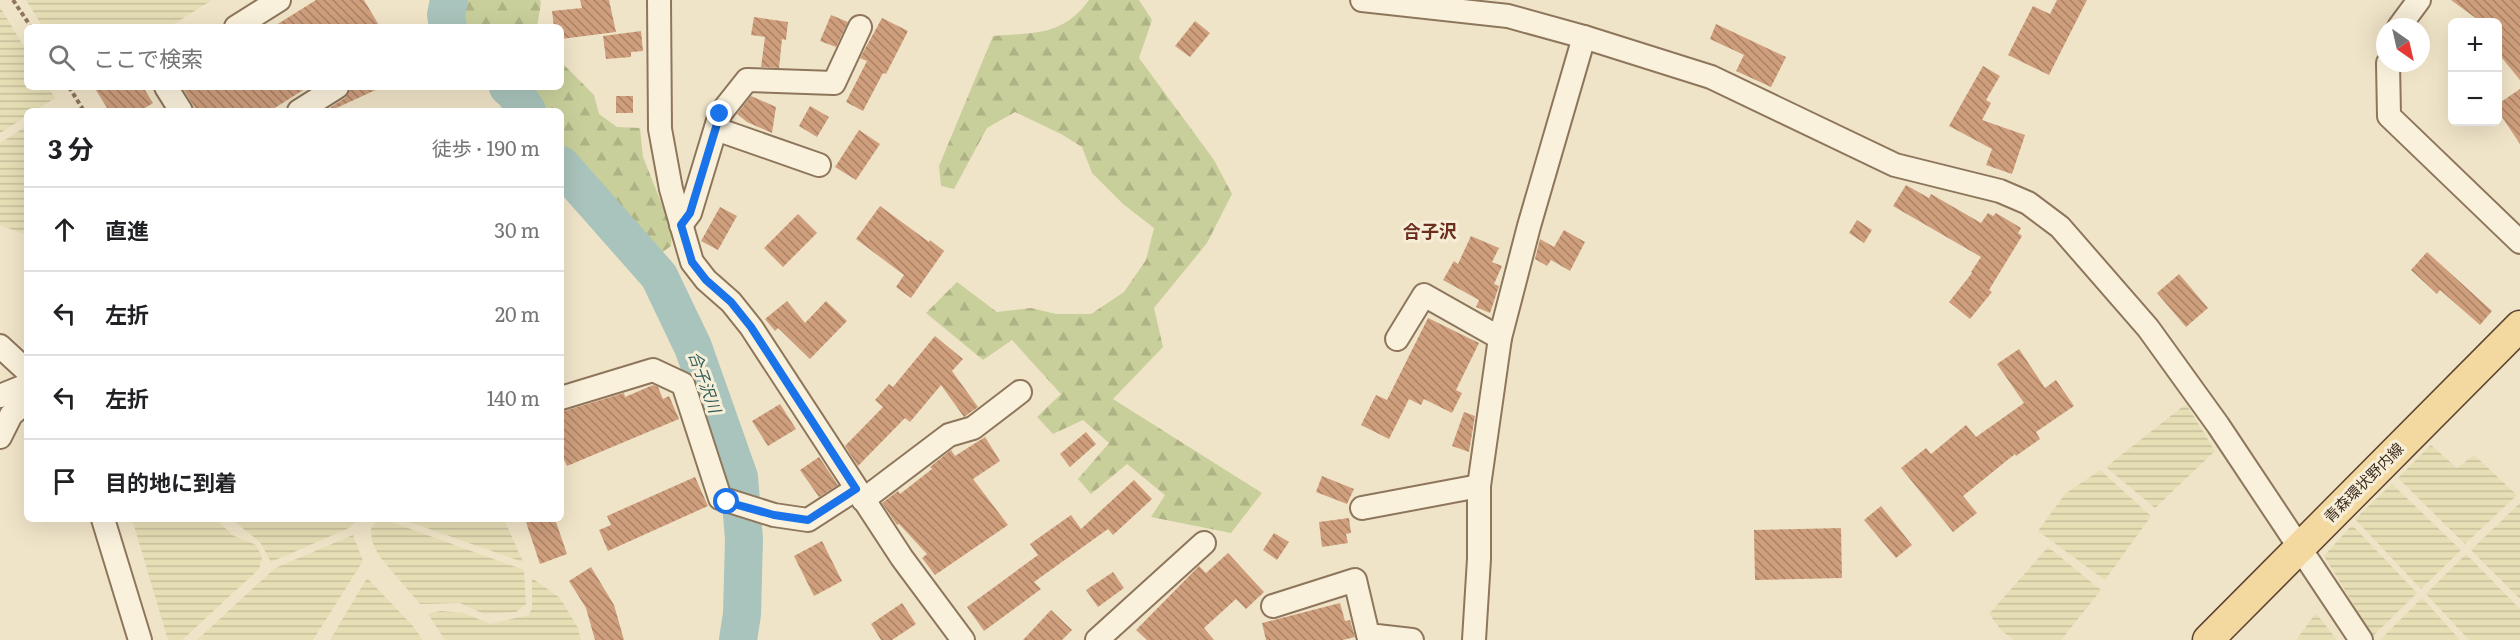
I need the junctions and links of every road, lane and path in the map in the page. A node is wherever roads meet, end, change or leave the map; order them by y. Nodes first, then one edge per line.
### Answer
1 (13, 0) edge
2 (279, 0) edge
3 (659, 0) edge
4 (1362, 0) edge
5 (2420, 0) edge
6 (2406, 18) edge
7 (29, 24) edge
8 (241, 24) edge
9 (860, 27) dead end
10 (1584, 37) junction
11 (2388, 72) edge
12 (71, 90) edge
13 (168, 90) edge
14 (332, 90) edge
15 (82, 108) edge
16 (179, 108) edge
17 (304, 108) edge
18 (716, 129) junction
19 (819, 165) dead end
20 (681, 225) junction
21 (2520, 242) edge
22 (2520, 326) edge
23 (1500, 338) junction
24 (1397, 339) dead end
25 (0, 346) edge
26 (24, 368) edge
27 (24, 386) edge
28 (1020, 392) dead end
29 (0, 396) edge
30 (564, 397) edge
31 (24, 404) edge
32 (0, 437) edge
33 (1479, 486) junction
34 (860, 494) junction
35 (1362, 508) dead end
36 (104, 522) edge
37 (1204, 543) dead end
38 (2299, 549) junction
39 (1273, 606) dead end
40 (140, 640) edge
41 (963, 640) edge
42 (1097, 640) edge
43 (1412, 640) edge
44 (1474, 640) edge
45 (2208, 640) edge
46 (2361, 640) edge

1 - 7 path
2 - 8 street
3 - 20 street
4 - 10 street
5 - 6 street
9 - 18 street
10 - 23 street
10 - 38 street
11 - 21 street
12 - 15 path
13 - 16 street
14 - 17 street
18 - 19 street
18 - 20 street
20 - 34 street
22 - 38 main road, 青森環状野内線
23 - 24 street
23 - 33 street
25 - 26 street
27 - 29 street
28 - 34 street
30 - 34 street
31 - 32 street
33 - 35 street
33 - 44 street
34 - 41 street
36 - 40 street
37 - 42 street
38 - 45 main road, 青森環状野内線
38 - 46 street
39 - 43 street

